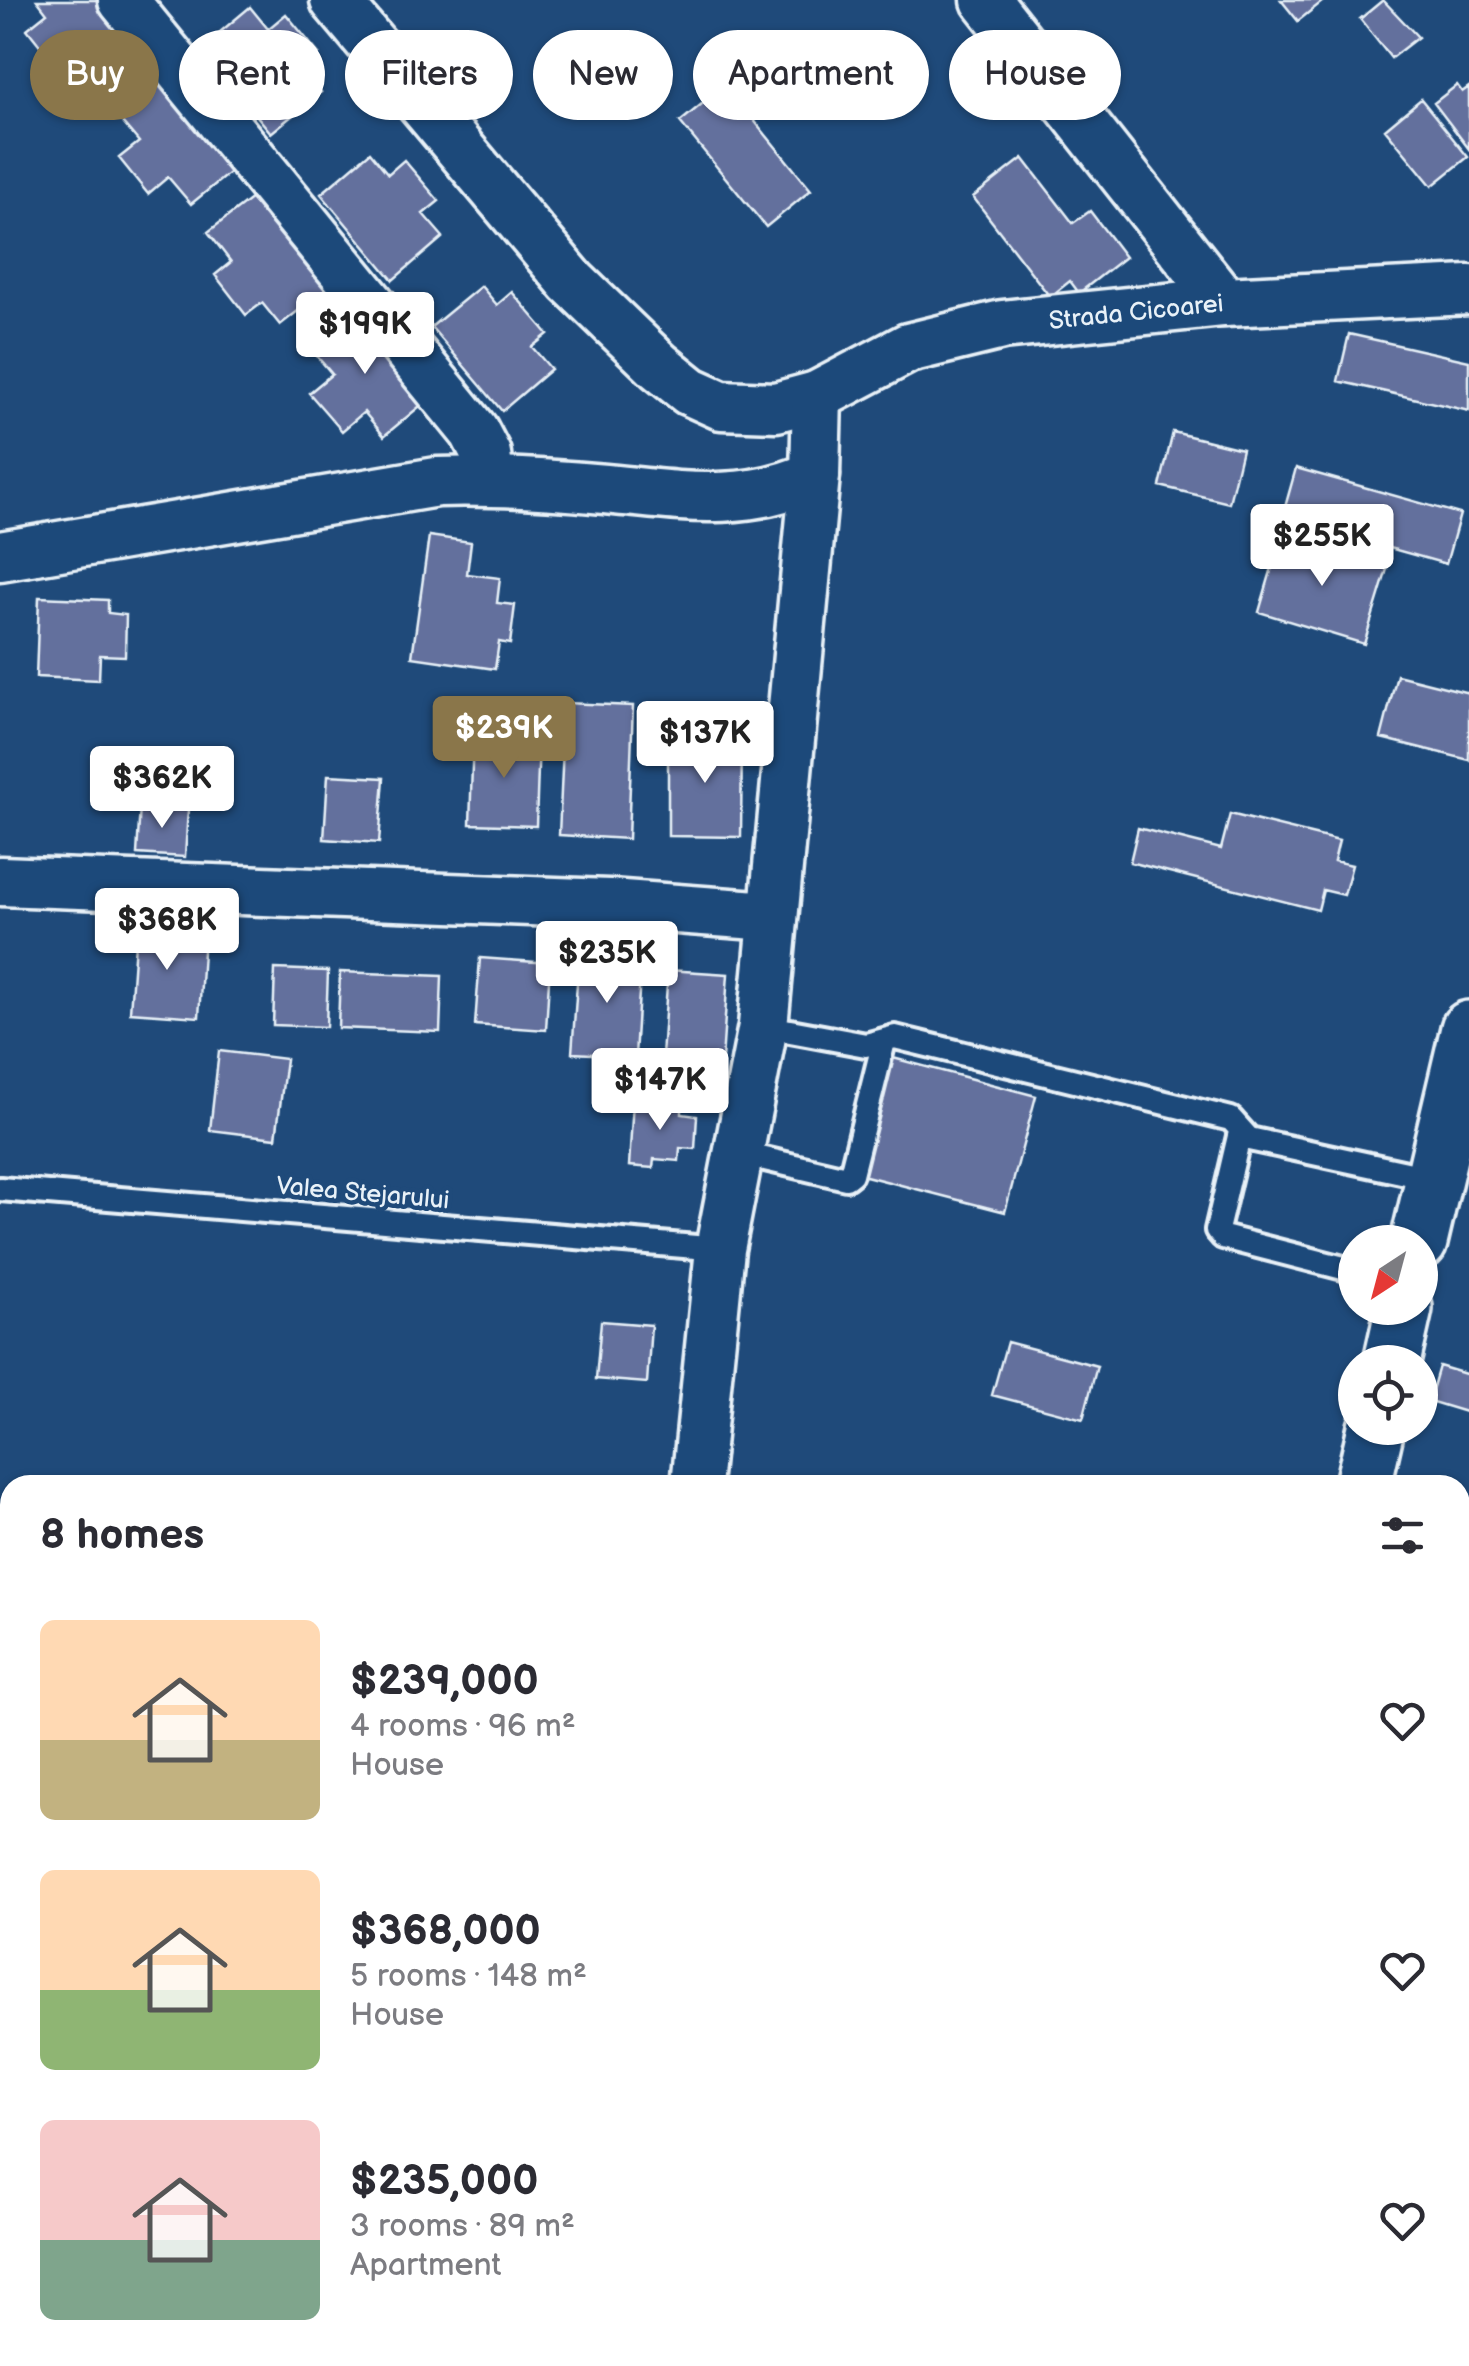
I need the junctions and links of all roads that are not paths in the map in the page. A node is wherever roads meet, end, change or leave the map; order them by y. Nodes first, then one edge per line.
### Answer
1 (122, 0) edge
2 (334, 0) edge
3 (986, 0) edge
4 (1469, 290) edge
5 (1224, 302) junction
6 (817, 396) junction
7 (815, 474) junction
8 (489, 480) junction
9 (0, 556) edge
10 (0, 881) edge
11 (771, 916) junction
12 (763, 1026) junction
13 (1469, 1029) edge
14 (884, 1041) junction
15 (1240, 1132) junction
16 (740, 1153) junction
17 (1434, 1179) junction
18 (0, 1189) edge
19 (1424, 1225) edge
20 (720, 1249) junction
21 (1338, 1267) edge
22 (1372, 1445) edge
23 (697, 1475) edge
24 (1365, 1475) edge

1 - 8 street
2 - 6 street, Strada Cicoarei
3 - 5 street
4 - 5 street, Strada Cicoarei
5 - 6 street, Strada Cicoarei
6 - 7 street
7 - 8 street
7 - 11 street
8 - 9 street
10 - 11 street
11 - 12 street
12 - 14 lane
12 - 16 street
13 - 17 street
14 - 15 lane
14 - 16 lane
15 - 17 lane
15 - 21 lane
16 - 20 street
17 - 19 street
18 - 20 lane, Valea Stejarului
20 - 23 street
22 - 24 street

